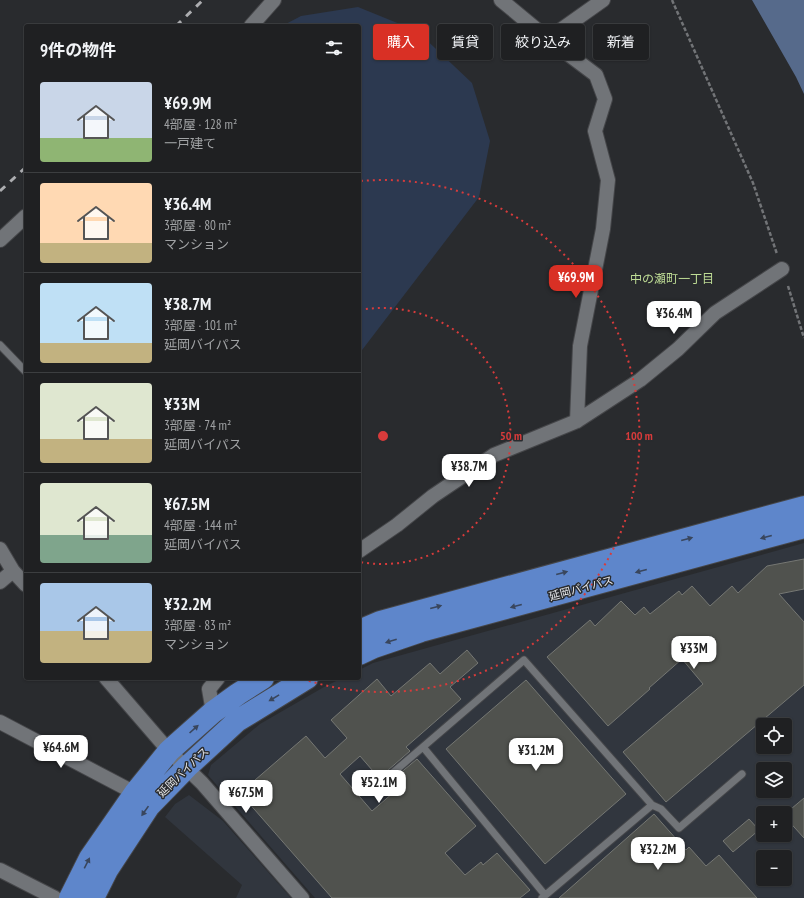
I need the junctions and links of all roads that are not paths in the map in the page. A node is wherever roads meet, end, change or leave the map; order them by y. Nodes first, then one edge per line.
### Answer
1 (274, 0) edge
2 (501, 0) edge
3 (603, 0) edge
4 (253, 24) edge
5 (531, 24) edge
6 (568, 24) edge
7 (577, 60) edge
8 (24, 218) edge
9 (0, 240) edge
10 (782, 269) dead end
11 (0, 345) edge
12 (24, 370) edge
13 (577, 421) junction
14 (804, 507) edge
15 (804, 527) edge
16 (0, 549) edge
17 (361, 550) edge
18 (13, 571) junction
19 (0, 582) edge
20 (24, 583) edge
21 (361, 630) edge
22 (361, 653) edge
23 (108, 680) edge
24 (216, 680) edge
25 (260, 680) edge
26 (304, 680) edge
27 (213, 712) junction
28 (0, 722) edge
29 (423, 747) junction
30 (170, 751) junction
31 (187, 767) junction
32 (742, 774) dead end
33 (381, 783) dead end
34 (135, 793) junction
35 (652, 805) junction
36 (0, 870) edge
37 (543, 897) edge
38 (55, 898) edge
39 (70, 898) edge
40 (93, 898) edge
41 (302, 898) edge

1 - 4 street
2 - 5 street
3 - 6 street
7 - 13 street
8 - 9 street
10 - 13 street
11 - 12 lane
13 - 17 street
21 -> 14 highway, 延岡バイパス
15 -> 22 highway, 延岡バイパス
16 - 18 street
18 - 19 street
18 - 20 street
23 - 30 street
24 - 27 street
25 - 27 highway, 延岡バイパス
26 -> 31 highway, 延岡バイパス
30 -> 27 highway, 延岡バイパス
28 - 34 street
29 - 33 lane
29 - 35 lane
29 - 37 lane
30 - 31 street
30 - 34 highway, 延岡バイパス
31 -> 40 highway, 延岡バイパス
31 - 41 street
32 - 35 lane
39 -> 34 highway, 延岡バイパス
35 - 37 lane
36 - 38 street

